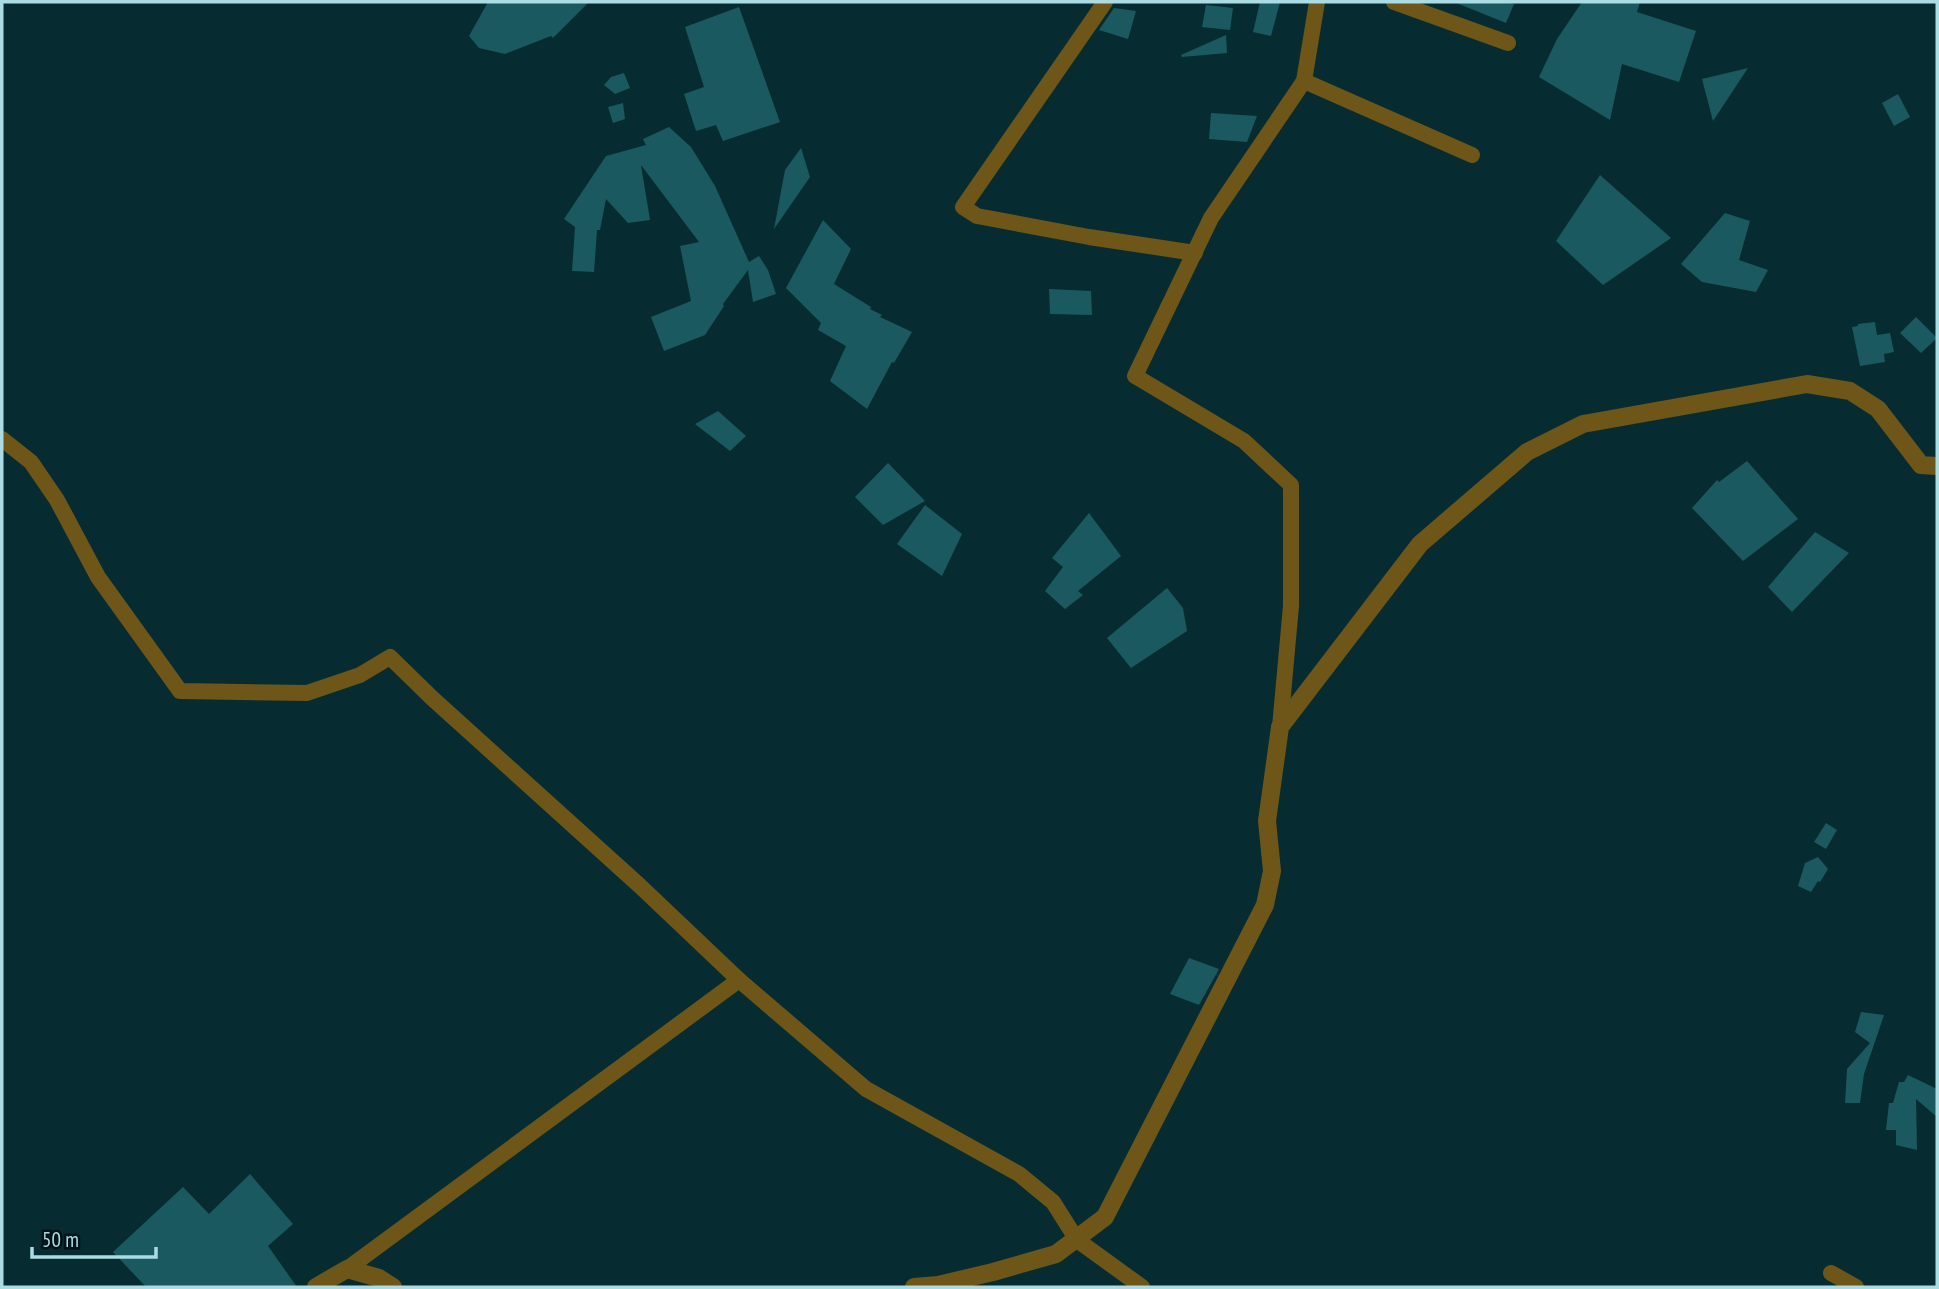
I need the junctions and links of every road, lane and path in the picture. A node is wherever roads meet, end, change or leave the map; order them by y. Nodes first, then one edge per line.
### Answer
1 (1105, 2) edge
2 (1317, 2) edge
3 (1394, 2) edge
4 (1508, 43) dead end
5 (1304, 81) junction
6 (1472, 155) dead end
7 (1195, 253) junction
8 (2, 439) edge
9 (1937, 466) edge
10 (1280, 727) junction
11 (739, 980) junction
12 (1077, 1240) junction
13 (347, 1269) junction
14 (1831, 1273) dead end
15 (316, 1287) edge
16 (393, 1287) edge
17 (914, 1287) edge
18 (1142, 1287) edge
19 (1856, 1287) edge

1 - 7 street
2 - 5 street
3 - 4 street
5 - 6 street
5 - 7 street
7 - 10 street
8 - 11 street
9 - 10 street
10 - 12 street
11 - 12 street
11 - 13 street
12 - 17 street
12 - 18 street
13 - 15 street
13 - 16 street
14 - 19 street

